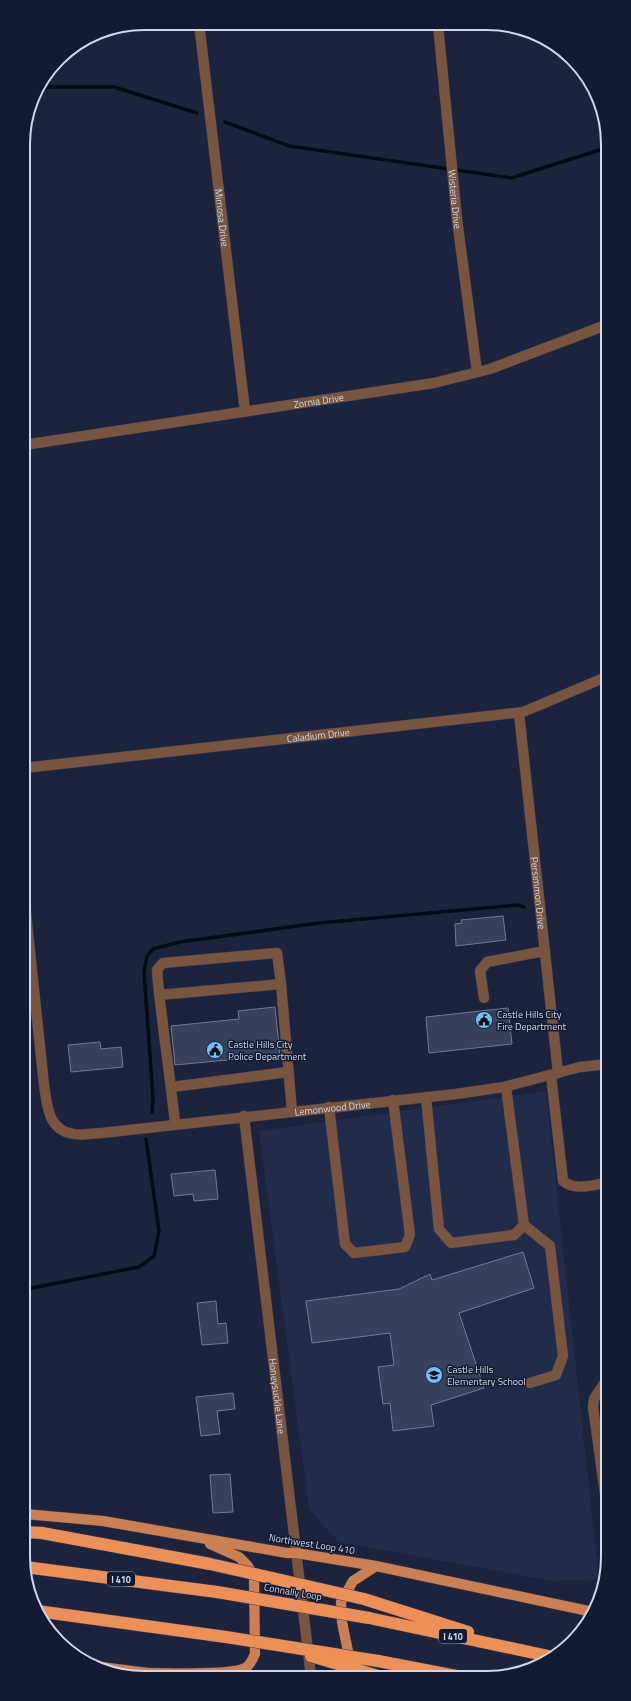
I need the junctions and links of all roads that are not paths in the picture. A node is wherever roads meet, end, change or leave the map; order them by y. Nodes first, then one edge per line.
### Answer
1 (200, 30) edge
2 (438, 30) edge
3 (601, 327) edge
4 (477, 372) junction
5 (245, 411) junction
6 (30, 444) edge
7 (601, 679) edge
8 (519, 713) junction
9 (30, 767) edge
10 (30, 951) edge
11 (545, 951) junction
12 (280, 984) junction
13 (159, 995) junction
14 (484, 998) dead end
15 (601, 1065) edge
16 (288, 1072) junction
17 (554, 1074) junction
18 (172, 1086) junction
19 (506, 1087) junction
20 (426, 1097) junction
21 (392, 1100) junction
22 (329, 1107) junction
23 (292, 1111) junction
24 (244, 1116) junction
25 (175, 1124) junction
26 (601, 1184) dead end
27 (524, 1225) junction
28 (530, 1383) dead end
29 (601, 1388) edge
30 (601, 1461) edge
31 (30, 1515) edge
32 (30, 1533) edge
33 (196, 1537) junction
34 (296, 1553) junction
35 (376, 1566) junction
36 (31, 1568) edge
37 (587, 1611) edge
38 (45, 1613) edge
39 (280, 1645) junction
40 (536, 1654) junction
41 (545, 1656) edge
42 (233, 1671) edge
43 (310, 1671) edge
44 (353, 1671) edge
45 (360, 1671) edge
46 (430, 1671) edge

1 - 5 street, Mimosa Drive
2 - 4 street, Wisteria Drive
3 - 4 street, Zornia Drive
4 - 5 street, Zornia Drive
5 - 6 street, Zornia Drive
7 - 8 street, Caladium Drive
8 - 9 street, Caladium Drive
8 - 11 street, Persimmon Drive
10 - 25 street, Lemonwood Drive
11 - 14 street
11 - 17 street, Persimmon Drive
12 - 13 street
12 - 13 street
12 - 16 street
13 - 18 street
15 - 17 street, Lemonwood Drive
16 - 18 street
16 - 23 street
17 - 19 street, Lemonwood Drive
17 - 26 street, Persimmon Drive
18 - 25 street
19 - 20 street, Lemonwood Drive
19 - 27 street
20 - 21 street, Lemonwood Drive
20 - 27 street
21 - 22 street, Lemonwood Drive
21 - 22 street
22 - 23 street, Lemonwood Drive
23 - 24 street, Lemonwood Drive
24 - 25 street, Lemonwood Drive
24 - 34 street, Honeysuckle Lane
27 - 28 street
29 - 30 street
31 - 33 main road, Northwest Loop 410
32 - 40 highway, bridge
33 - 34 main road, Northwest Loop 410
33 - 42 main road
34 - 35 main road, Northwest Loop 410
34 - 43 street, Honeysuckle Lane
35 - 37 main road, Northwest Loop 410
35 - 44 main road
36 - 40 highway, Connally Loop / I 410, bridge
38 - 39 highway, bridge
39 - 45 highway, bridge
39 - 46 highway, bridge
40 - 41 highway, Connally Loop / I 410

